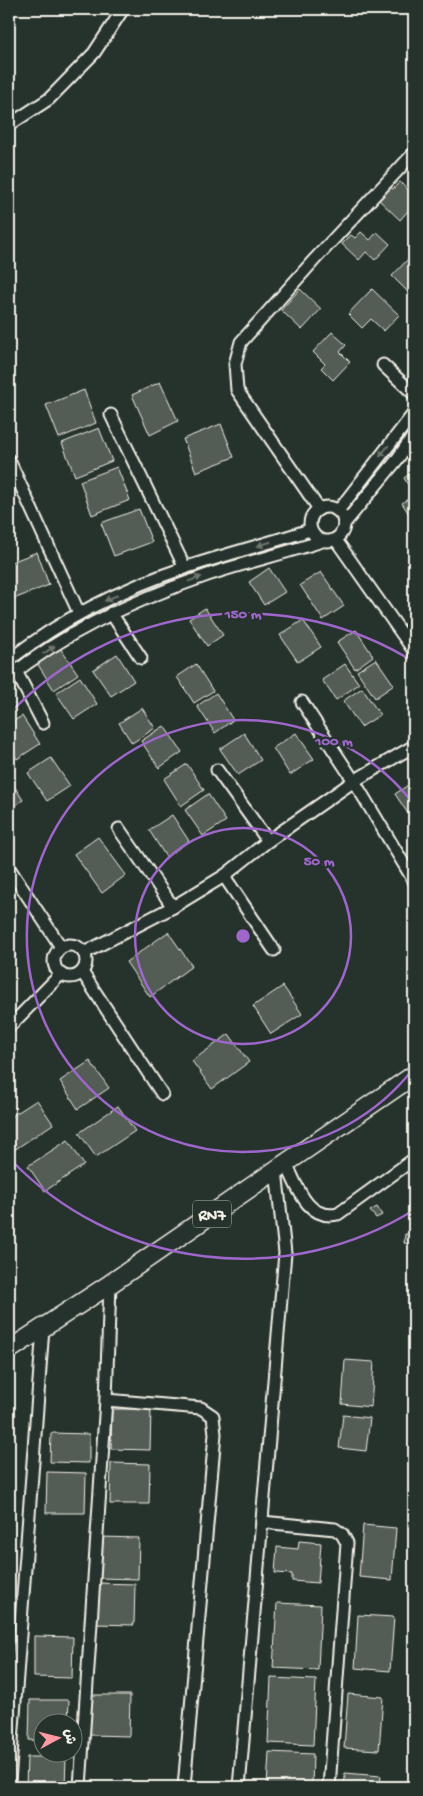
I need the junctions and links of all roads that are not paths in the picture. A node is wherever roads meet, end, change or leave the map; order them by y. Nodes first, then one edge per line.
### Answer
1 (123, 9) edge
2 (9, 124) edge
3 (414, 153) edge
4 (383, 365) dead end
5 (414, 394) edge
6 (414, 413) edge
7 (111, 415) dead end
8 (414, 435) edge
9 (9, 460) edge
10 (319, 509) junction
11 (338, 511) junction
12 (344, 524) junction
13 (310, 530) junction
14 (336, 540) junction
15 (322, 541) junction
16 (185, 568) junction
17 (80, 613) junction
18 (111, 613) junction
19 (414, 652) edge
20 (141, 658) dead end
21 (9, 660) edge
22 (13, 674) edge
23 (302, 702) dead end
24 (44, 723) dead end
25 (414, 746) edge
26 (217, 770) dead end
27 (354, 781) junction
28 (119, 829) dead end
29 (268, 841) junction
30 (9, 868) edge
31 (224, 876) junction
32 (414, 882) edge
33 (174, 907) junction
34 (61, 947) junction
35 (274, 950) dead end
36 (84, 953) junction
37 (82, 972) junction
38 (60, 974) junction
39 (9, 1027) edge
40 (414, 1075) edge
41 (162, 1094) dead end
42 (414, 1159) edge
43 (281, 1167) junction
44 (110, 1284) junction
45 (42, 1328) junction
46 (9, 1350) edge
47 (106, 1400) junction
48 (262, 1522) junction
49 (9, 1782) edge
50 (80, 1787) edge
51 (184, 1787) edge
52 (239, 1787) edge
53 (330, 1787) edge

1 - 2 street
3 - 10 street
4 - 5 street
6 -> 11 street
7 - 16 street
8 - 12 street
9 - 17 street
10 - 11 street
10 - 13 street
11 - 12 street
12 - 14 street
13 - 15 street
13 -> 16 street
14 - 15 street
14 - 19 street
18 -> 15 street
16 -> 17 street
17 - 21 street
18 - 20 street
22 -> 18 street
22 - 24 street
23 - 27 street
25 - 27 street
26 - 29 street
27 - 29 street
27 - 32 street
28 - 33 street
29 - 31 street
30 - 34 street
31 - 33 street
31 - 35 street
33 - 36 street
34 - 36 street
34 - 38 street
36 - 37 street
37 - 38 street
37 - 41 street
38 - 39 street
40 - 43 main road, RN7
42 - 43 street
43 - 44 main road, RN7
43 - 48 street
44 - 45 main road, RN7
44 - 47 street
45 - 46 main road, RN7
45 - 49 street
47 - 50 street
47 - 51 street
48 - 52 street
48 - 53 street

